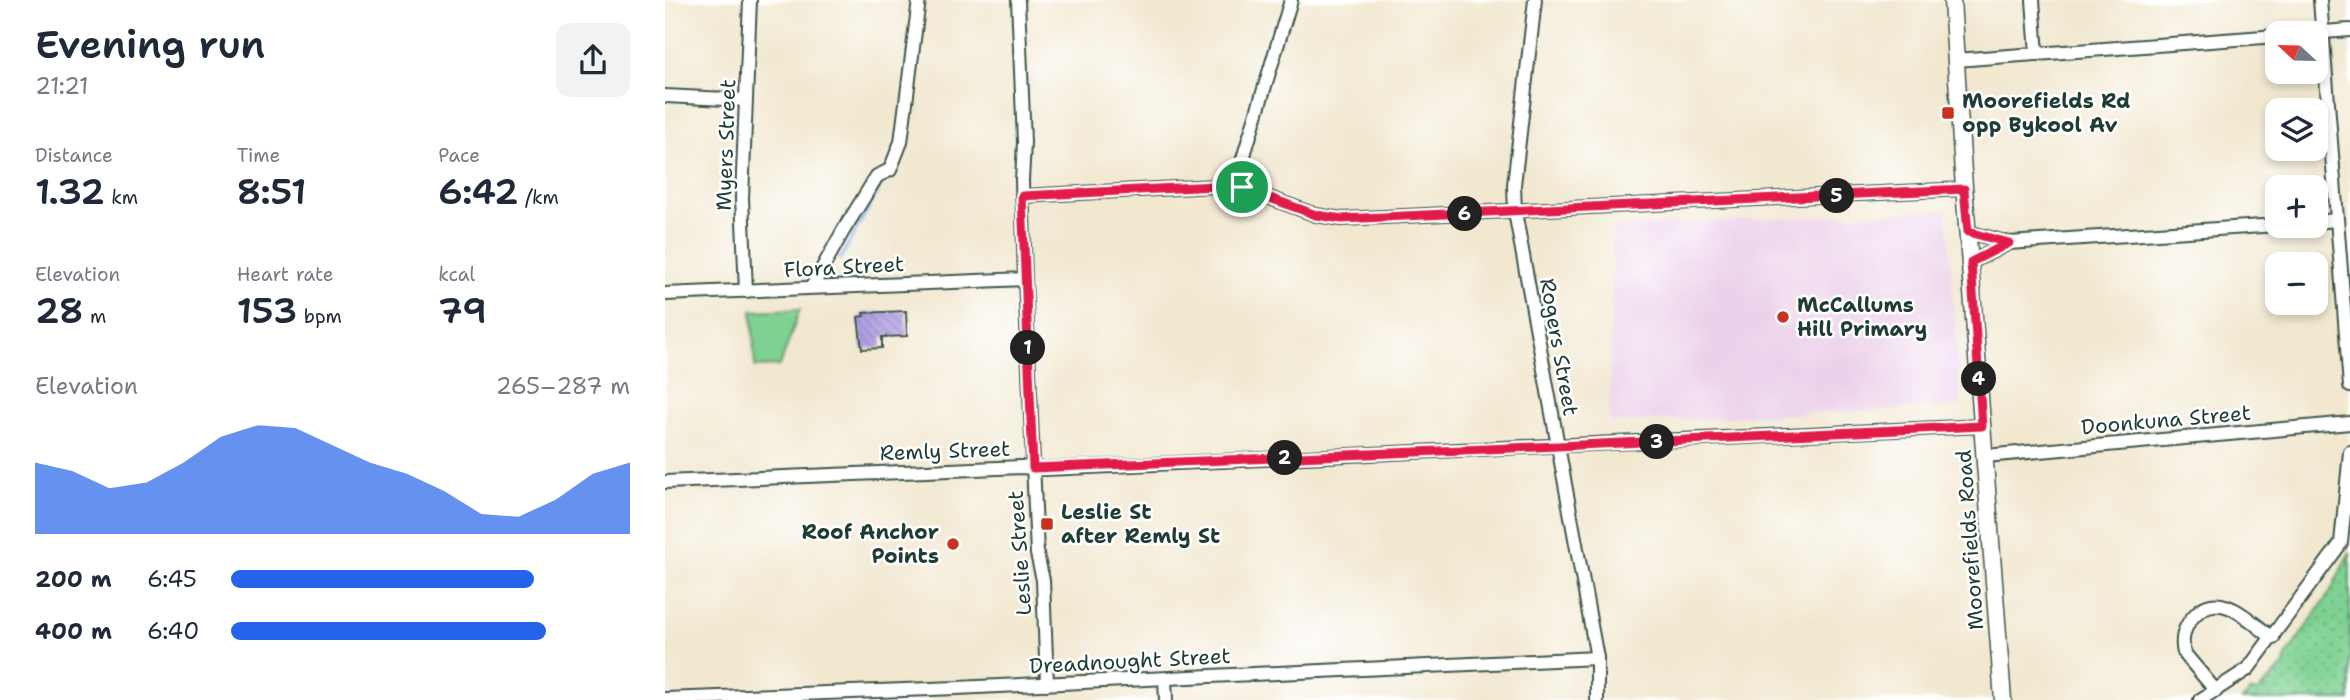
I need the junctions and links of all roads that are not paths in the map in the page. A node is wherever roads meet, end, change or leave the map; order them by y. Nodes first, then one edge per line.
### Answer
1 (751, 0) edge
2 (919, 0) edge
3 (1018, 0) edge
4 (1291, 0) edge
5 (1535, 0) edge
6 (1952, 0) edge
7 (2033, 0) edge
8 (2320, 0) edge
9 (2318, 21) edge
10 (2350, 30) edge
11 (2328, 32) edge
12 (2265, 37) edge
13 (2037, 54) junction
14 (1956, 60) junction
15 (2322, 84) edge
16 (665, 96) edge
17 (746, 100) junction
18 (1235, 185) junction
19 (1964, 189) junction
20 (1022, 196) junction
21 (1515, 212) junction
22 (2336, 220) junction
23 (2328, 221) edge
24 (2265, 226) edge
25 (1968, 232) junction
26 (2009, 243) junction
27 (1971, 262) junction
28 (1025, 279) junction
29 (812, 287) junction
30 (746, 291) junction
31 (665, 294) edge
32 (2350, 386) edge
33 (2350, 423) edge
34 (1982, 426) junction
35 (1558, 446) junction
36 (2350, 452) edge
37 (1985, 456) junction
38 (1033, 468) junction
39 (665, 482) edge
40 (2273, 638) junction
41 (1597, 657) junction
42 (1165, 679) junction
43 (1047, 684) junction
44 (2216, 691) junction
45 (956, 694) edge
46 (665, 699) edge
47 (1166, 700) edge
48 (1597, 700) edge
49 (2003, 700) edge
50 (2200, 700) edge

1 - 17 street, Myers Street
2 - 29 street
3 - 20 street, Leslie Street
4 - 18 street
5 - 21 street, Rogers Street
6 - 14 main road, Moorefields Road
7 - 13 street
8 - 9 street
10 - 11 street
12 - 13 street
13 - 14 street
14 - 19 main road, Moorefields Road
15 - 22 street
16 - 17 street
17 - 30 street, Myers Street
18 - 20 street
18 - 21 street
19 - 21 street
19 - 25 main road, Moorefields Road
20 - 28 street, Leslie Street
21 - 35 street, Rogers Street
22 - 23 street
22 - 32 street
24 - 26 street
25 - 26 street
25 - 27 main road, Moorefields Road
26 - 27 street
27 - 34 main road, Moorefields Road
28 - 29 street, Flora Street
28 - 38 street, Leslie Street
29 - 30 street, Flora Street
30 - 31 street, Flora Street
33 - 37 street, Doonkuna Street
34 - 35 street, Remly Street
34 - 37 main road, Moorefields Road
35 - 38 street, Remly Street
35 - 41 street, Rogers Street
36 - 40 street
37 - 49 main road, Moorefields Road
38 - 39 street, Remly Street
38 - 43 street, Leslie Street
40 - 44 street
40 - 44 street
41 - 42 street, Dreadnought Street
41 - 48 street, Rogers Street
42 - 43 street, Dreadnought Street
42 - 47 street
43 - 45 street, Dreadnought Street
44 - 50 street
45 - 46 street, Dreadnought Street

